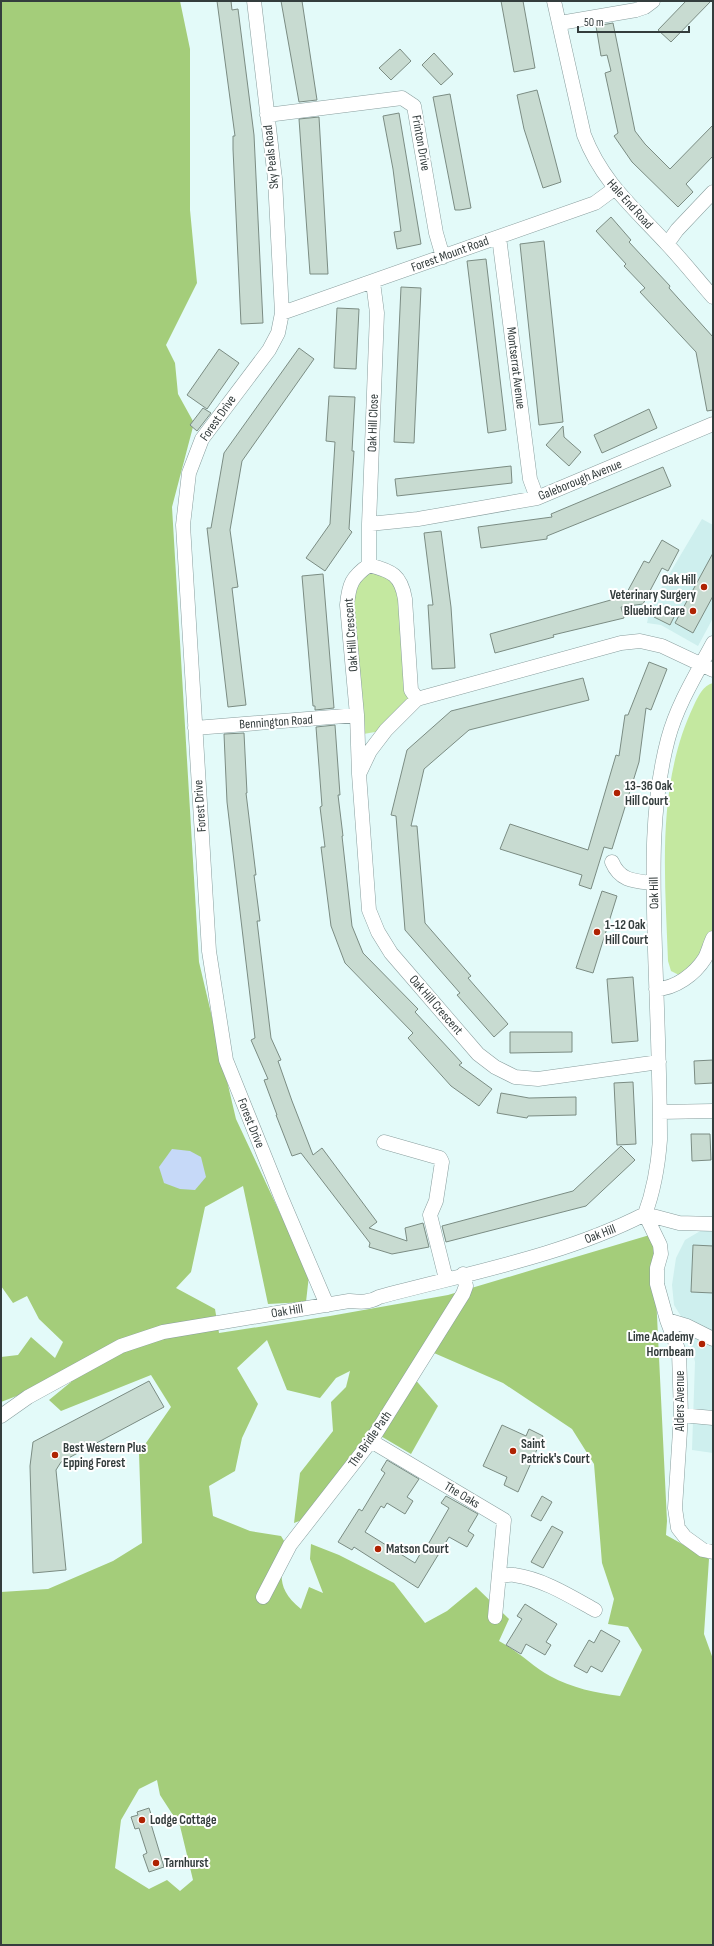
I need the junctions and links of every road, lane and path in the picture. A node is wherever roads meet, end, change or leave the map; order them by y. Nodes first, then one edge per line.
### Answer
1 (254, 1) edge
2 (554, 1) edge
3 (653, 1) edge
4 (560, 23) junction
5 (267, 115) junction
6 (614, 189) junction
7 (713, 192) edge
8 (499, 237) junction
9 (667, 244) junction
10 (443, 257) junction
11 (373, 282) junction
12 (713, 297) edge
13 (282, 313) junction
14 (713, 424) edge
15 (537, 498) junction
16 (369, 524) junction
17 (370, 565) junction
18 (713, 643) edge
19 (707, 667) edge
20 (416, 699) junction
21 (357, 715) junction
22 (195, 728) junction
23 (359, 774) junction
24 (612, 862) dead end
25 (653, 883) junction
26 (713, 938) edge
27 (656, 989) junction
28 (659, 1062) junction
29 (713, 1111) edge
30 (660, 1112) junction
31 (384, 1142) dead end
32 (645, 1214) junction
33 (713, 1224) edge
34 (463, 1274) junction
35 (446, 1279) junction
36 (327, 1305) junction
37 (667, 1320) junction
38 (713, 1339) edge
39 (681, 1415) junction
40 (1, 1416) edge
41 (713, 1418) edge
42 (371, 1441) junction
43 (713, 1552) edge
44 (499, 1577) junction
45 (263, 1598) dead end
46 (595, 1610) dead end
47 (495, 1617) dead end

1 - 5 street, Sky Peals Road
2 - 4 street, Hale End Road
3 - 4 street
4 - 6 street, Hale End Road
5 - 10 street, Frinton Drive
5 - 13 street, Sky Peals Road
6 - 8 street, Forest Mount Road
6 - 9 street, Hale End Road
7 - 9 street
8 - 10 street, Forest Mount Road
8 - 15 street, Montserrat Avenue
9 - 12 street, Hale End Road
10 - 11 street, Forest Mount Road
11 - 13 street, Forest Mount Road
11 - 16 street, Oak Hill Close
13 - 22 street, Forest Drive
14 - 15 street, Galeborough Avenue
15 - 16 street, Galeborough Avenue
16 - 17 street, Oak Hill Close
17 - 20 street
17 - 21 street, Oak Hill Crescent
18 - 19 street, Oak Hill
19 - 20 street
19 - 25 street, Oak Hill
20 - 23 street, Oak Hill Crescent
21 - 22 street, Bennington Road
21 - 23 street, Oak Hill Crescent
22 - 36 street, Forest Drive
23 - 28 street, Oak Hill Crescent
24 - 25 street
25 - 27 street, Oak Hill
26 - 27 street
27 - 28 street, Oak Hill
28 - 30 street, Oak Hill
29 - 30 street
30 - 32 street, Oak Hill
31 - 35 street
32 - 33 street
32 - 34 street, Oak Hill
32 - 37 street, Alders Avenue
34 - 35 street, Oak Hill
34 - 42 street, The Bridle Path
35 - 36 street, Oak Hill
36 - 40 street, Oak Hill
37 - 38 street
37 - 39 street, Alders Avenue
39 - 41 street
39 - 43 street, Alders Avenue
42 - 44 street, The Oaks
42 - 45 street, The Bridle Path
44 - 46 street
44 - 47 street, The Oaks

